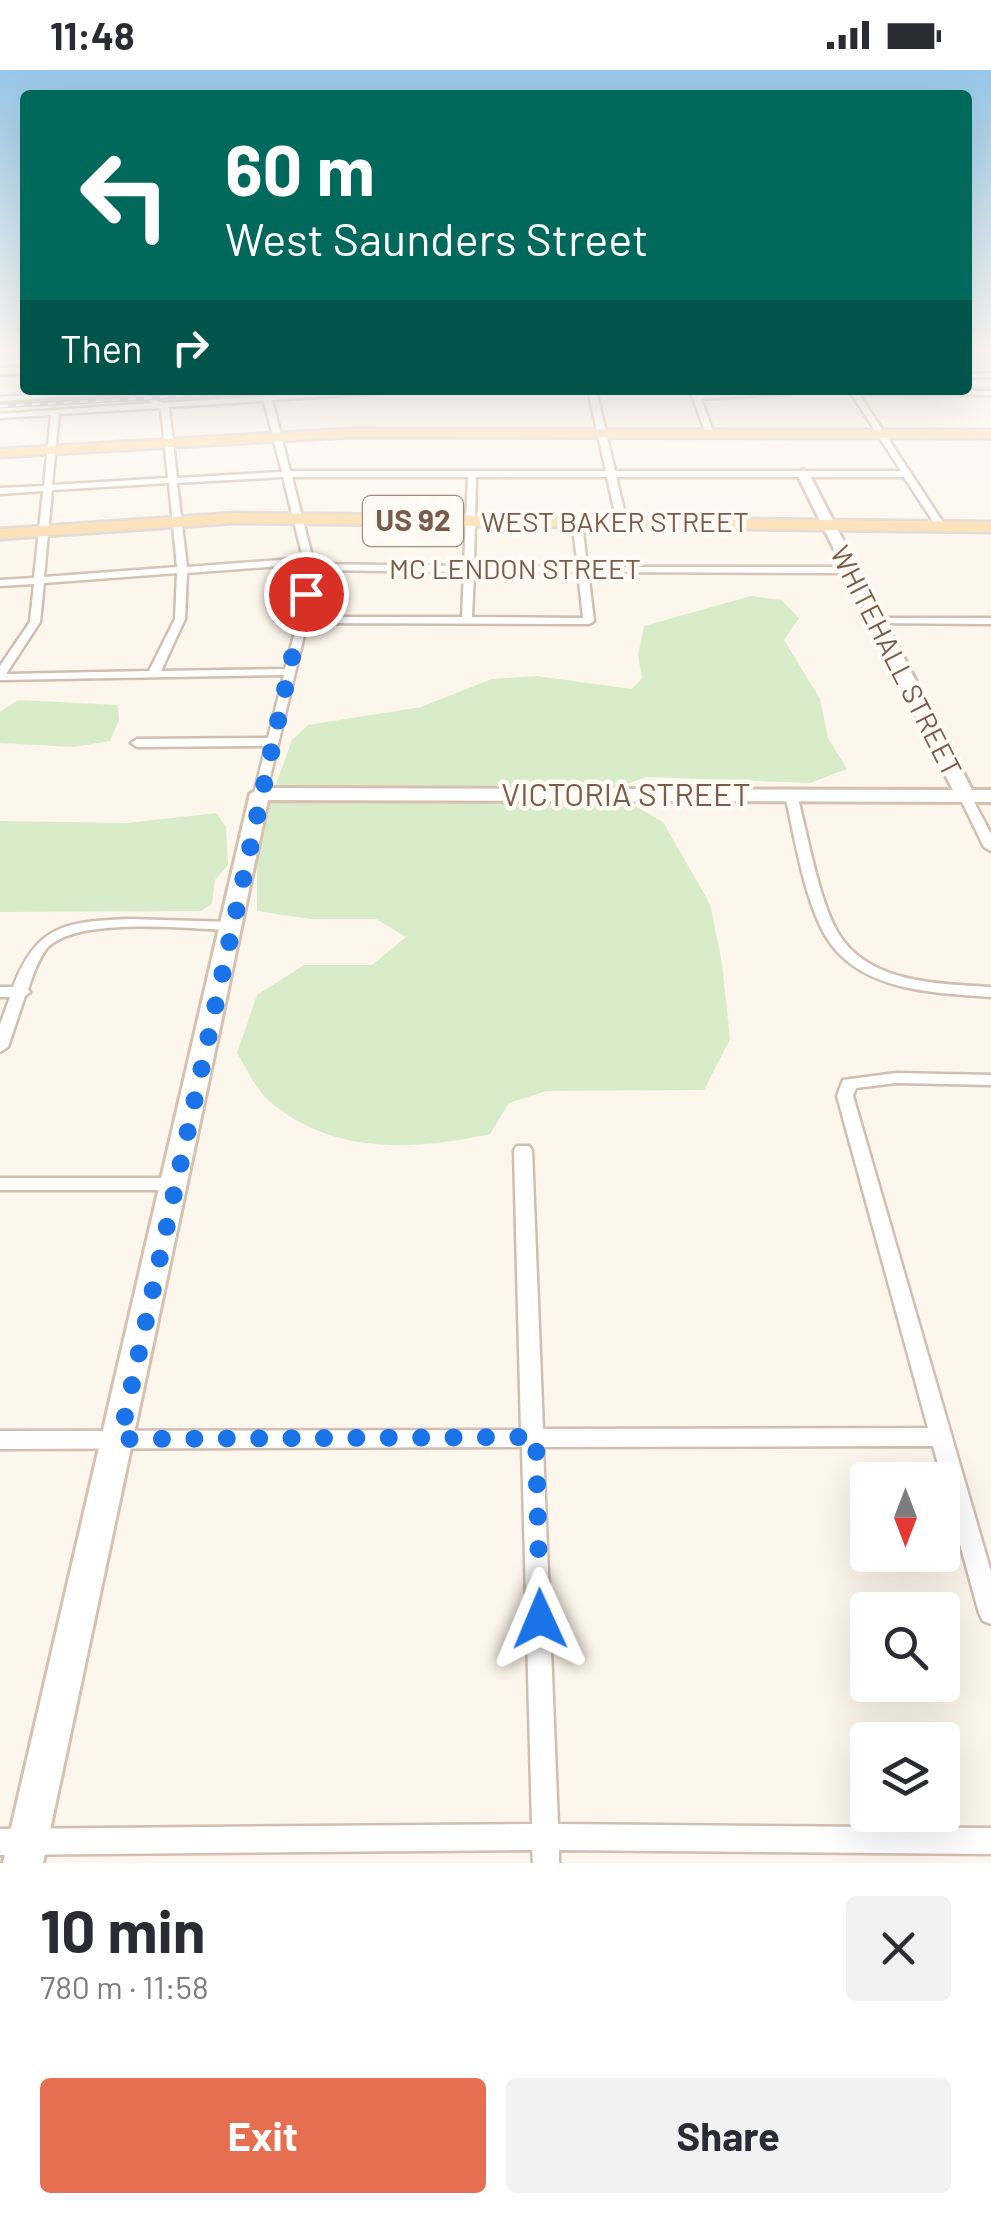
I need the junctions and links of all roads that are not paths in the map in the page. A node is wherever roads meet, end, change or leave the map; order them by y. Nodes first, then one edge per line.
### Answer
1 (54, 432) edge
2 (168, 432) edge
3 (279, 432) edge
4 (604, 434) junction
5 (710, 434) joint
6 (882, 434) junction
7 (991, 434) edge
8 (280, 436) junction
9 (169, 443) junction
10 (54, 450) junction
11 (0, 453) edge
12 (284, 474) junction
13 (472, 474) junction
14 (612, 474) junction
15 (803, 474) junction
16 (908, 474) junction
17 (171, 480) junction
18 (50, 488) junction
19 (0, 491) edge
20 (296, 516) junction
21 (174, 522) junction
22 (471, 522) junction
23 (577, 522) junction
24 (622, 522) junction
25 (826, 522) junction
26 (939, 524) junction
27 (991, 527) edge
28 (45, 531) junction
29 (0, 534) edge
30 (310, 566) junction
31 (470, 568) junction
32 (585, 569) junction
33 (182, 570) junction
34 (851, 570) junction
35 (41, 580) junction
36 (0, 583) edge
37 (303, 620) junction
38 (467, 620) junction
39 (878, 620) junction
40 (991, 620) edge
41 (289, 672) junction
42 (154, 674) junction
43 (0, 676) edge
44 (137, 742) dead end
45 (271, 742) junction
46 (260, 794) junction
47 (790, 796) junction
48 (965, 796) junction
49 (991, 796) edge
50 (991, 847) edge
51 (231, 926) junction
52 (0, 992) edge
53 (22, 992) junction
54 (991, 992) edge
55 (0, 1046) edge
56 (991, 1080) edge
57 (523, 1150) dead end
58 (0, 1184) edge
59 (176, 1184) junction
60 (536, 1437) junction
61 (942, 1437) junction
62 (120, 1439) junction
63 (0, 1440) edge
64 (991, 1613) edge
65 (991, 1840) edge
66 (17, 1849) edge
67 (546, 1850) edge

1 - 10 street
2 - 9 street
3 - 8 street
4 - 5 main road
4 - 8 main road
4 - 14 street
5 - 6 main road
6 - 7 main road
6 - 16 street
8 - 9 main road
8 - 12 street
9 - 10 main road
9 - 17 street
10 - 11 main road
10 - 18 street
12 - 13 street
12 - 17 street
12 - 20 street
13 - 14 street
13 - 22 street
14 - 15 street
14 - 24 street
15 - 16 street
15 - 25 street, WHITEHALL STREET
16 - 26 street
17 - 18 street
17 - 21 street
18 - 19 street
18 - 28 street
20 - 21 main road, WEST BAKER STREET / US 92
20 - 22 main road, WEST BAKER STREET / US 92
20 - 30 street
21 - 28 main road, WEST BAKER STREET / US 92
21 - 33 street
22 - 23 main road, WEST BAKER STREET / US 92
22 - 31 street
23 - 24 main road, WEST BAKER STREET / US 92
23 - 32 street
24 - 25 main road, WEST BAKER STREET / US 92
25 - 26 main road, WEST BAKER STREET / US 92
25 - 34 street, WHITEHALL STREET
26 - 27 main road, WEST BAKER STREET / US 92
28 - 29 main road, WEST BAKER STREET / US 92
28 - 35 street
30 - 31 street, MC LENDON STREET
30 - 33 street, MC LENDON STREET
30 - 37 street
31 - 32 street, MC LENDON STREET
31 - 38 street
32 - 34 street, MC LENDON STREET
32 - 38 street
33 - 35 street, MC LENDON STREET
33 - 42 street
34 - 39 street, WHITEHALL STREET
35 - 36 street, MC LENDON STREET
35 - 43 street
37 - 38 street
37 - 41 street
39 - 40 street
39 - 48 street, WHITEHALL STREET
41 - 42 street
41 - 45 street
42 - 43 street
44 - 45 street
45 - 46 street
46 - 47 street, VICTORIA STREET
46 - 51 street
47 - 48 street, VICTORIA STREET
47 - 54 street
48 - 49 street, VICTORIA STREET
48 - 50 street, WHITEHALL STREET
51 - 53 street
51 - 59 street
52 - 53 street
53 - 55 street
56 - 61 street
57 - 60 street
58 - 59 street
59 - 62 street
60 - 61 street
60 - 62 street
60 - 67 street
61 - 64 street
62 - 63 street
62 - 66 street
65 - 67 street
66 - 67 street

